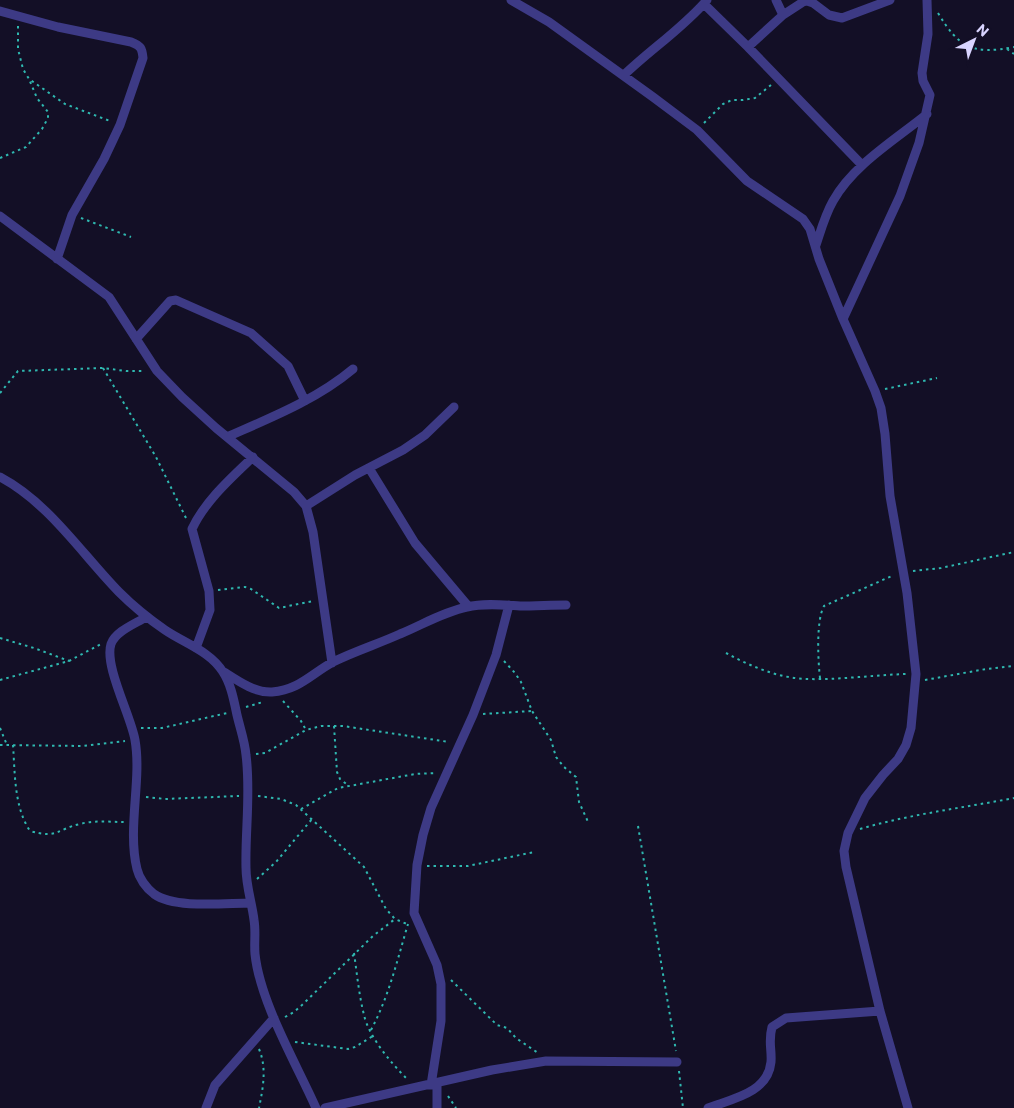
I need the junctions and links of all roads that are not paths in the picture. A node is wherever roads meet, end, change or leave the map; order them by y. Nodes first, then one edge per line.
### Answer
1 (511, 0) edge
2 (776, 0) edge
3 (890, 0) edge
4 (927, 0) edge
5 (705, 2) edge
6 (0, 11) edge
7 (783, 15) junction
8 (748, 47) junction
9 (624, 76) junction
10 (927, 114) junction
11 (862, 165) junction
12 (0, 216) edge
13 (816, 245) junction
14 (58, 259) junction
15 (843, 319) junction
16 (136, 339) junction
17 (353, 369) dead end
18 (305, 401) junction
19 (454, 408) dead end
20 (227, 437) junction
21 (253, 457) junction
22 (369, 468) junction
23 (0, 478) edge
24 (306, 506) junction
25 (509, 605) junction
26 (566, 605) dead end
27 (468, 606) junction
28 (146, 617) junction
29 (196, 648) junction
30 (332, 663) junction
31 (223, 672) junction
32 (251, 903) junction
33 (880, 1011) junction
34 (275, 1019) junction
35 (677, 1062) road end
36 (434, 1084) junction
37 (206, 1108) edge
38 (316, 1108) edge
39 (325, 1108) edge
40 (437, 1108) edge
41 (708, 1108) edge
42 (908, 1108) edge

1 - 9 street
2 - 7 street
3 - 7 street
4 - 10 street
5 - 8 street
5 - 9 street
6 - 14 street
7 - 8 street
8 - 11 street
9 - 13 street
10 - 11 street
10 - 15 street
11 - 13 street
12 - 14 street
13 - 15 street
14 - 16 street
15 - 33 street
16 - 18 street
16 - 20 street
17 - 18 street
18 - 20 street
19 - 22 street
20 - 21 street
21 - 24 street
21 - 29 street
22 - 24 street
22 - 27 street
23 - 28 street
24 - 30 street
25 - 26 street
25 - 27 street
25 - 36 street
27 - 30 street
28 - 29 street
28 - 32 street
29 - 31 street
30 - 31 street
31 - 32 street
32 - 34 street
33 - 41 street
33 - 42 street
34 - 37 street
34 - 38 street
35 - 36 street
36 - 39 street
36 - 40 street

